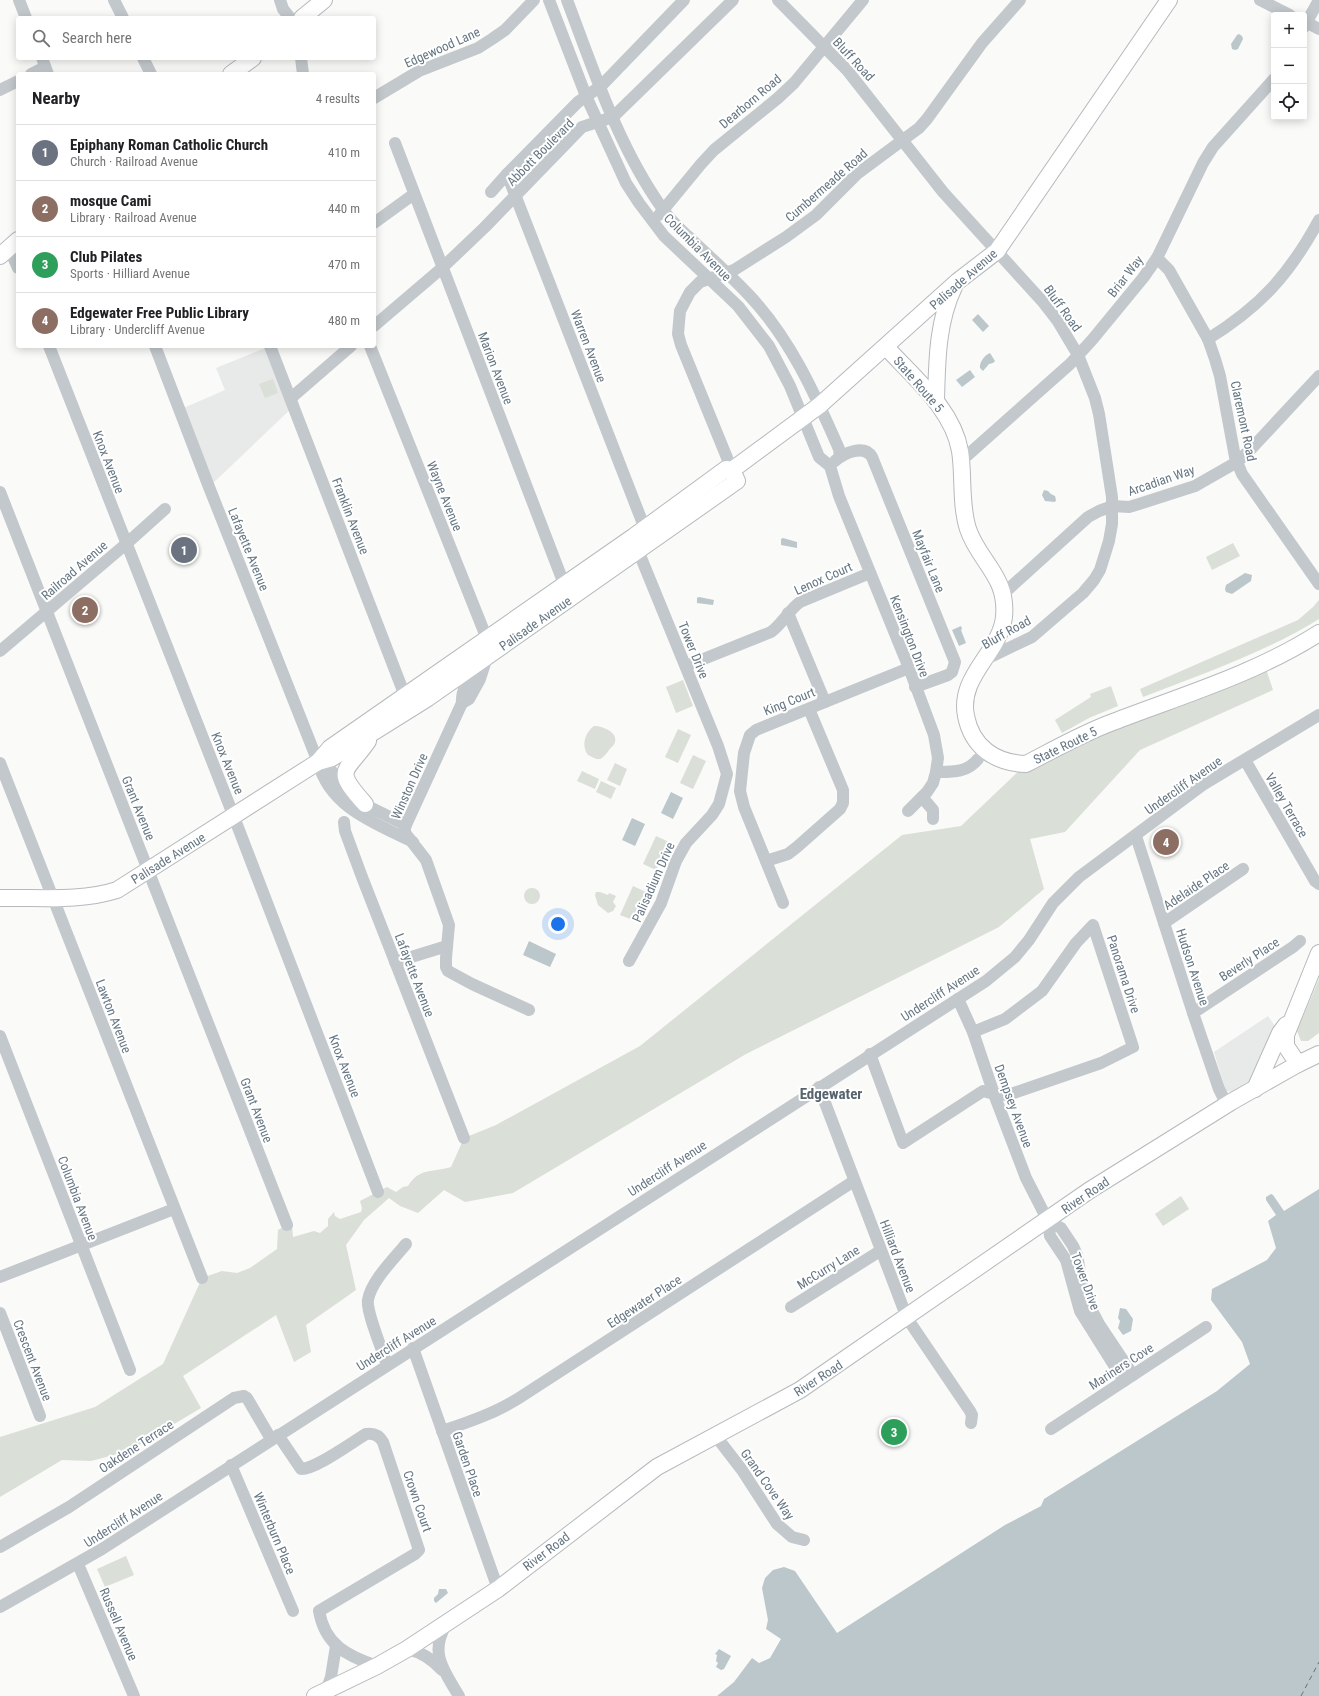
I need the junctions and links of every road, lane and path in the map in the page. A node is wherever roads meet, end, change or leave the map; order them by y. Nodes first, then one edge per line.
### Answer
1 (19, 0) edge
2 (115, 0) edge
3 (280, 0) edge
4 (324, 0) edge
5 (534, 0) edge
6 (549, 0) edge
7 (567, 0) edge
8 (684, 0) edge
9 (733, 0) edge
10 (778, 0) edge
11 (863, 0) edge
12 (1020, 0) edge
13 (1169, 0) edge
14 (1260, 0) edge
15 (1319, 0) edge
16 (1284, 12) edge
17 (25, 16) edge
18 (122, 16) edge
19 (289, 16) edge
20 (304, 16) edge
21 (1307, 21) edge
22 (1307, 25) edge
23 (1319, 29) edge
24 (824, 47) junction
25 (144, 60) edge
26 (250, 60) edge
27 (300, 60) edge
28 (45, 66) edge
29 (34, 72) edge
30 (150, 72) edge
31 (234, 72) edge
32 (304, 72) edge
33 (16, 82) edge
34 (1271, 82) edge
35 (601, 86) junction
36 (0, 90) edge
37 (586, 96) junction
38 (376, 97) edge
39 (613, 117) junction
40 (598, 122) junction
41 (903, 140) junction
42 (395, 143) dead end
43 (507, 174) junction
44 (492, 192) dead end
45 (414, 194) junction
46 (515, 195) junction
47 (664, 210) junction
48 (1319, 220) edge
49 (376, 222) edge
50 (653, 222) junction
51 (9, 248) edge
52 (997, 251) junction
53 (1157, 258) junction
54 (16, 264) edge
55 (442, 268) junction
56 (726, 273) junction
57 (708, 279) junction
58 (958, 281) junction
59 (376, 324) edge
60 (1208, 339) junction
61 (886, 347) junction
62 (50, 348) edge
63 (156, 348) edge
64 (271, 348) edge
65 (349, 348) edge
66 (371, 348) edge
67 (1078, 355) junction
68 (1319, 376) edge
69 (291, 398) junction
70 (936, 401) junction
71 (820, 405) junction
72 (803, 417) junction
73 (840, 456) junction
74 (961, 461) junction
75 (1236, 462) junction
76 (830, 466) junction
77 (732, 470) junction
78 (0, 492) edge
79 (1113, 506) junction
80 (165, 509) dead end
81 (638, 539) junction
82 (126, 544) junction
83 (870, 573) junction
84 (564, 584) junction
85 (1319, 584) edge
86 (1003, 594) junction
87 (563, 604) junction
88 (47, 612) junction
89 (788, 614) junction
90 (1319, 633) edge
91 (486, 639) junction
92 (0, 651) edge
93 (487, 657) junction
94 (982, 661) junction
95 (686, 666) junction
96 (909, 668) junction
97 (915, 687) junction
98 (405, 696) junction
99 (825, 702) junction
100 (809, 709) junction
101 (1319, 715) edge
102 (377, 731) junction
103 (978, 759) dead end
104 (1245, 760) junction
105 (318, 762) junction
106 (0, 763) edge
107 (936, 772) junction
108 (727, 774) joint
109 (922, 797) junction
110 (365, 804) junction
111 (908, 810) dead end
112 (234, 817) junction
113 (933, 819) dead end
114 (344, 822) dead end
115 (406, 825) junction
116 (1136, 836) junction
117 (413, 842) junction
118 (766, 861) junction
119 (1243, 869) dead end
120 (149, 870) junction
121 (1319, 884) edge
122 (52, 897) junction
123 (0, 898) edge
124 (783, 903) dead end
125 (1164, 923) junction
126 (1300, 940) dead end
127 (447, 946) junction
128 (1319, 953) edge
129 (629, 961) dead end
130 (394, 962) junction
131 (958, 999) junction
132 (529, 1010) dead end
133 (1193, 1013) junction
134 (1294, 1014) junction
135 (973, 1032) junction
136 (0, 1036) edge
137 (870, 1054) junction
138 (1319, 1054) edge
139 (1298, 1064) junction
140 (819, 1087) junction
141 (1255, 1089) junction
142 (994, 1094) junction
143 (1227, 1105) junction
144 (464, 1138) dead end
145 (854, 1180) junction
146 (378, 1192) dead end
147 (174, 1209) junction
148 (1048, 1221) junction
149 (286, 1225) dead end
150 (406, 1244) dead end
151 (81, 1246) junction
152 (880, 1251) junction
153 (0, 1278) edge
154 (202, 1278) dead end
155 (791, 1307) dead end
156 (0, 1313) edge
157 (907, 1318) junction
158 (1206, 1327) dead end
159 (413, 1348) junction
160 (387, 1365) junction
161 (130, 1370) dead end
162 (1129, 1378) junction
163 (40, 1416) dead end
164 (971, 1423) dead end
165 (1051, 1429) dead end
166 (442, 1431) junction
167 (715, 1435) junction
168 (275, 1437) junction
169 (232, 1465) junction
170 (804, 1540) dead end
171 (0, 1547) edge
172 (78, 1564) junction
173 (498, 1589) junction
174 (0, 1607) edge
175 (293, 1611) dead end
176 (446, 1625) junction
177 (336, 1646) junction
178 (407, 1649) junction
179 (378, 1666) junction
180 (446, 1674) junction
181 (320, 1694) edge
182 (131, 1695) edge
183 (459, 1696) edge

1 - 17 street
2 - 18 street
3 - 19 street
4 - 20 main road
5 - 38 street, Edgewood Lane
6 - 37 street, Columbia Avenue
7 - 35 street, Columbia Avenue
8 - 35 street, Abbott Boulevard
9 - 39 street, Abbott Boulevard
10 - 24 street, Bluff Road
11 - 24 street, Dearborn Road
12 - 41 street, Cumbermeade Road
13 - 52 main road, Palisade Avenue
14 - 16 street
15 - 21 street
22 - 23 street
24 - 41 street, Bluff Road
24 - 47 street, Dearborn Road
25 - 30 street
26 - 31 main road
27 - 32 street
28 - 29 street
33 - 36 street
34 - 53 street, Briar Way
35 - 37 street, Abbott Boulevard
35 - 39 street, Columbia Avenue
37 - 40 street, Columbia Avenue
37 - 43 street, Abbott Boulevard
39 - 40 street, Abbott Boulevard
39 - 47 street, Columbia Avenue
40 - 46 street, Abbott Boulevard
40 - 50 street, Columbia Avenue
41 - 52 street, Bluff Road
41 - 56 street, Cumbermeade Road
42 - 45 street, Marion Avenue
43 - 44 street, Abbott Boulevard
43 - 46 street, Warren Avenue
45 - 49 street
45 - 55 street, Marion Avenue
46 - 55 street, Abbott Boulevard
46 - 81 street, Warren Avenue
47 - 50 street, Dearborn Road
47 - 56 street, Columbia Avenue
48 - 60 street
50 - 57 street, Columbia Avenue
51 - 54 street
52 - 58 main road, Palisade Avenue
52 - 67 street, Bluff Road
53 - 60 street, Claremont Road
53 - 67 street, Briar Way
55 - 59 street
55 - 84 street, Marion Avenue
56 - 57 street, Cumbermeade Road
56 - 71 street, Columbia Avenue
57 - 72 street, Columbia Avenue
57 - 77 street, Cumbermeade Road
58 - 61 main road, Palisade Avenue
58 - 70 main road
60 - 75 street, Claremont Road
61 - 70 main road, State Route 5
61 - 71 main road, Palisade Avenue
62 - 82 street, Knox Avenue
63 - 105 street, Lafayette Avenue
64 - 69 street, Franklin Avenue
65 - 69 street
66 - 91 street, Wayne Avenue
67 - 74 street, Briar Way
67 - 79 street, Bluff Road
68 - 75 street, Arcadian Way
69 - 98 street, Franklin Avenue
70 - 74 main road, State Route 5
71 - 72 main road, Palisade Avenue
71 - 73 street
72 - 76 street, Kensington Drive
72 - 77 main road, Palisade Avenue
73 - 76 street
73 - 97 street, Mayfair Lane
74 - 86 main road, State Route 5
75 - 79 street, Arcadian Way
75 - 85 street, Claremont Road
76 - 83 street, Kensington Drive
77 - 81 main road, Palisade Avenue
77 - 81 main road, Palisade Avenue
78 - 88 street, Grant Avenue
79 - 86 street, Arcadian Way
79 - 94 street, Bluff Road
80 - 82 street, Railroad Avenue
81 - 84 main road, Palisade Avenue
81 - 87 main road, Palisade Avenue
81 - 95 street, Tower Drive
82 - 88 street, Railroad Avenue
82 - 112 street, Knox Avenue
83 - 89 street, Lenox Court
83 - 96 street, Kensington Drive
84 - 87 street, Marion Avenue
84 - 91 main road, Palisade Avenue
86 - 94 main road, State Route 5
87 - 93 main road, Palisade Avenue
88 - 92 street, Railroad Avenue
88 - 120 street, Grant Avenue
89 - 95 street, Lenox Court
89 - 99 street
90 - 94 main road, State Route 5
91 - 93 street, Wayne Avenue
91 - 98 main road, Palisade Avenue
93 - 102 main road, Palisade Avenue
93 - 115 street, Winston Drive
95 - 108 street, Tower Drive
96 - 97 street, Kensington Drive
96 - 99 street, King Court
97 - 107 street, Kensington Drive
98 - 102 main road
98 - 105 main road, Palisade Avenue
99 - 100 street, King Court
100 - 118 street, King Court
100 - 118 street
101 - 104 street, Undercliff Avenue
102 - 105 main road, Palisade Avenue
102 - 110 main road
103 - 107 street
104 - 116 street, Undercliff Avenue
104 - 121 street, Valley Terrace
105 - 110 street
105 - 112 main road, Palisade Avenue
105 - 117 street, Lafayette Avenue
106 - 122 street, Lawton Avenue
107 - 109 street, Kensington Drive
108 - 129 street, Palisadium Drive
109 - 111 street, Kensington Drive
109 - 113 street
110 - 115 street
112 - 120 main road, Palisade Avenue
112 - 146 street, Knox Avenue
114 - 130 street, Lafayette Avenue
115 - 117 street, Winston Drive
116 - 125 street, Hudson Avenue
116 - 131 street, Undercliff Avenue
117 - 127 street, Winston Drive
118 - 124 street
119 - 125 street, Adelaide Place
120 - 122 main road, Palisade Avenue
120 - 149 street, Grant Avenue
122 - 123 main road, Palisade Avenue
122 - 147 street, Lawton Avenue
125 - 133 street, Hudson Avenue
126 - 133 street, Beverly Place
127 - 130 street
127 - 132 street, Winston Drive
128 - 134 main road
130 - 144 street, Lafayette Avenue
131 - 135 street, Dempsey Avenue
131 - 137 street, Undercliff Avenue
133 - 143 street, Hudson Avenue
134 - 139 main road
134 - 141 main road
135 - 142 street, Dempsey Avenue
135 - 142 street, Panorama Drive
136 - 151 street, Columbia Avenue
137 - 140 street, Undercliff Avenue
137 - 142 street
138 - 139 main road, River Road
139 - 141 main road, River Road
140 - 145 street, Hilliard Avenue
140 - 159 street, Undercliff Avenue
141 - 143 main road, River Road
142 - 148 street, Dempsey Avenue
143 - 148 main road, River Road
145 - 152 street, Hilliard Avenue
145 - 166 street, Edgewater Place
147 - 151 street
147 - 154 street, Lawton Avenue
148 - 157 main road, River Road
148 - 162 street, Tower Drive
150 - 160 street
151 - 153 street
151 - 161 street, Columbia Avenue
152 - 155 street, McCurry Lane
152 - 157 street, Hilliard Avenue
156 - 163 street, Crescent Avenue
157 - 164 street, Hilliard Avenue
157 - 167 main road, River Road
158 - 162 street, Mariners Cove
159 - 160 street, Undercliff Avenue
159 - 166 street, Garden Place
160 - 168 street, Undercliff Avenue
162 - 165 street, Mariners Cove
166 - 173 street, Garden Place
167 - 170 street, Grand Cove Way
167 - 173 main road, River Road
168 - 169 street, Undercliff Avenue
168 - 171 street, Oakdene Terrace
168 - 177 street, Crown Court
169 - 172 street, Undercliff Avenue
169 - 175 street, Winterburn Place
172 - 174 street, Undercliff Avenue
172 - 182 street, Russell Avenue
173 - 176 main road, River Road
176 - 178 main road, River Road
176 - 180 street
177 - 179 street, Crown Court
177 - 181 street
178 - 179 main road, River Road
178 - 180 street
179 - 181 main road, River Road
180 - 183 street

